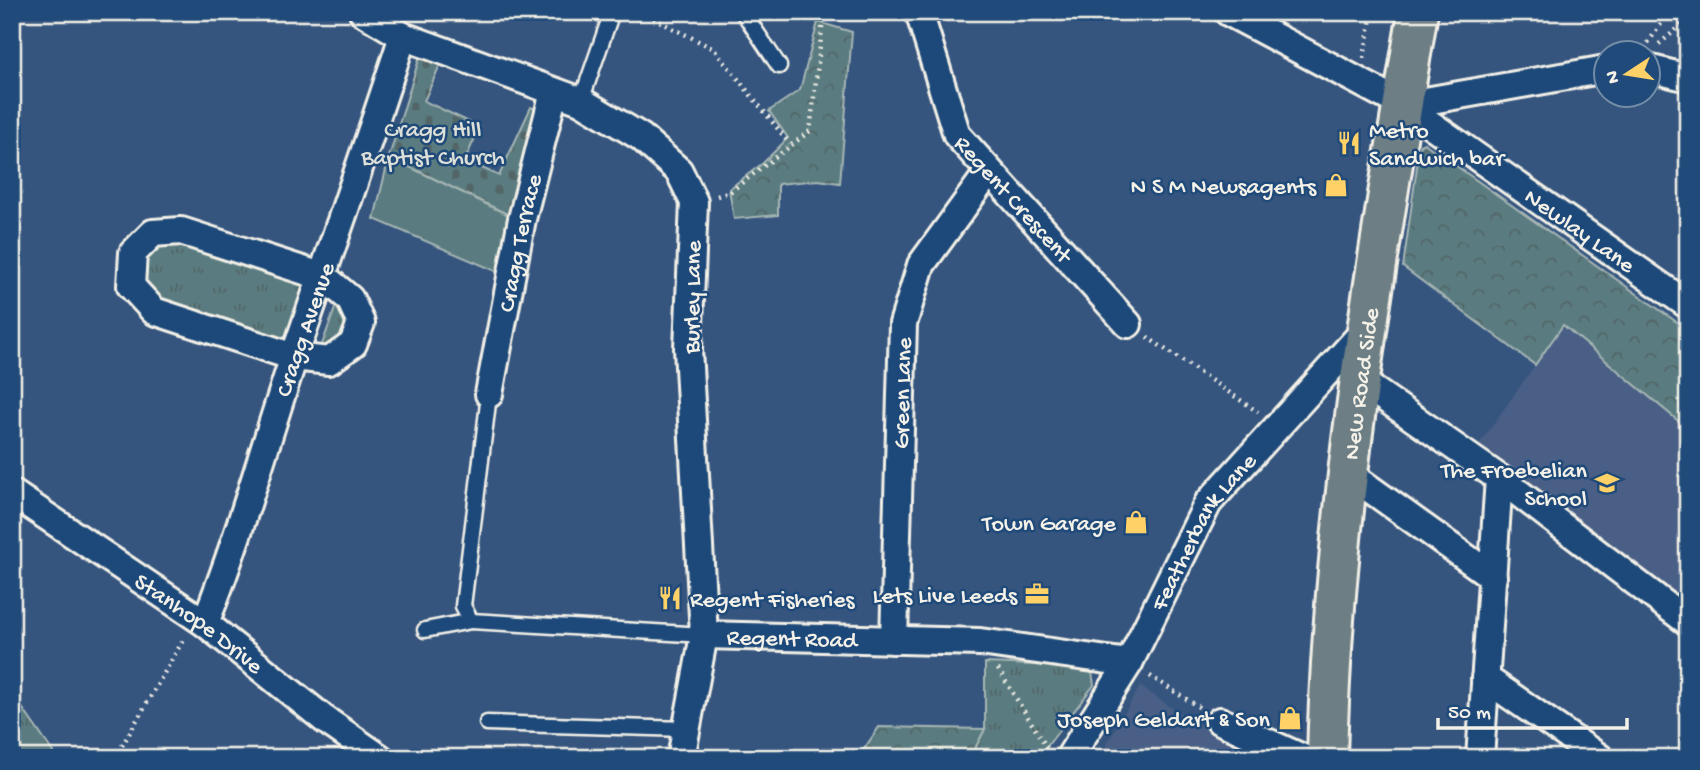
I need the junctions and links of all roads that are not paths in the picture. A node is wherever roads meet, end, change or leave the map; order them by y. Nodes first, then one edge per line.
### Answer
1 (612, 12) edge
2 (743, 12) edge
3 (919, 12) edge
4 (1227, 12) edge
5 (1418, 12) edge
6 (384, 21) edge
7 (779, 66) dead end
8 (1592, 71) edge
9 (1662, 72) edge
10 (1688, 78) edge
11 (554, 92) junction
12 (581, 101) junction
13 (1403, 106) junction
14 (988, 173) junction
15 (324, 277) junction
16 (1688, 305) edge
17 (1128, 324) road end
18 (1367, 328) junction
19 (294, 357) junction
20 (1359, 380) junction
21 (488, 399) joint
22 (1348, 473) junction
23 (1499, 478) junction
24 (12, 493) edge
25 (1493, 577) junction
26 (201, 620) junction
27 (471, 621) junction
28 (1688, 622) edge
29 (425, 630) dead end
30 (704, 635) junction
31 (894, 640) junction
32 (1129, 663) junction
33 (1485, 678) junction
34 (488, 723) dead end
35 (686, 729) junction
36 (1229, 730) road end
37 (380, 758) edge
38 (681, 758) edge
39 (1069, 758) edge
40 (1303, 758) edge
41 (1327, 758) edge
42 (1480, 758) edge
43 (1600, 758) edge

1 - 12 lane
2 - 7 lane
3 - 14 street, Regent Crescent
4 - 13 street, Newlay Lane
5 - 13 main road, New Road Side
6 - 11 street, Burley Lane
6 - 15 street, Cragg Avenue
8 - 13 street
9 - 10 street
11 - 12 street, Burley Lane
11 - 21 street, Cragg Terrace
12 - 30 street, Burley Lane
13 - 16 street, Newlay Lane
13 - 18 main road, New Road Side
14 - 17 street, Regent Crescent
14 - 31 street, Green Lane
15 - 19 street, Cragg Avenue
15 - 19 street
15 - 19 street
18 - 20 main road, New Road Side
18 - 32 street, Featherbank Lane
19 - 26 street, Cragg Avenue
20 - 22 main road, New Road Side
20 - 23 street
21 - 27 lane, Cragg Terrace
22 - 25 street
22 - 41 main road, New Road Side
23 - 25 street
23 - 28 street
24 - 26 street, Stanhope Drive
25 - 33 street
26 - 37 street, Stanhope Drive
27 - 29 lane, Regent Road
27 - 30 lane, Regent Road
30 - 31 street, Regent Road
30 - 35 street, Burley Lane
31 - 32 street, Regent Road
32 - 39 street, Featherbank Lane
33 - 42 street
33 - 43 street
34 - 35 lane
35 - 38 street, Burley Lane
36 - 40 street

